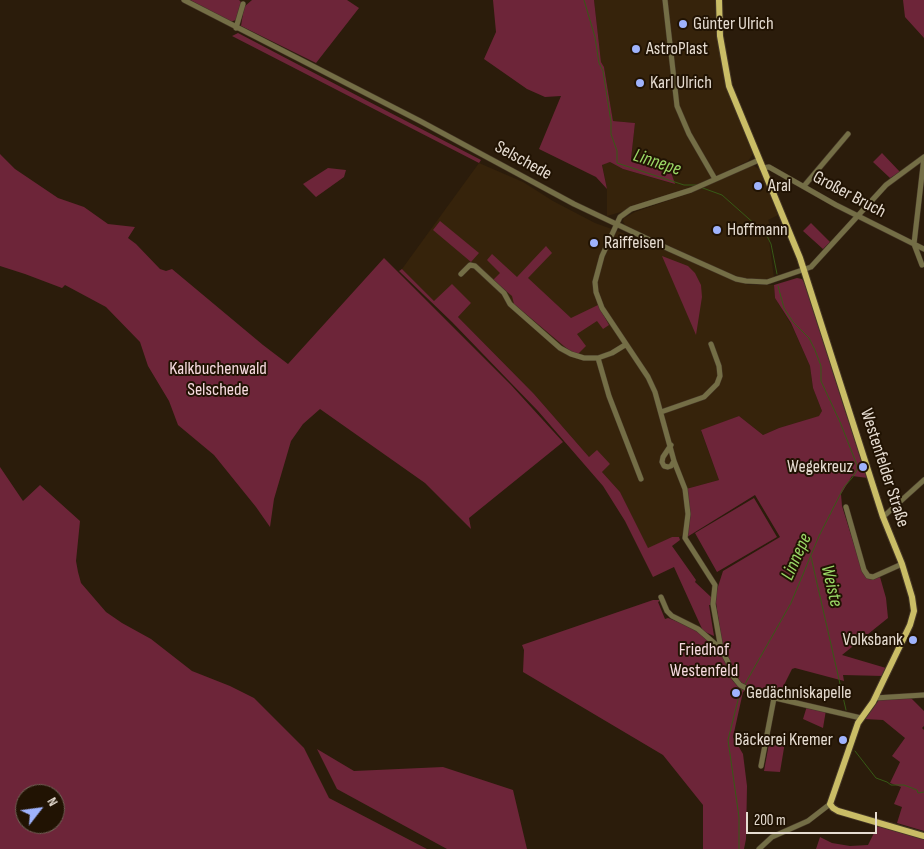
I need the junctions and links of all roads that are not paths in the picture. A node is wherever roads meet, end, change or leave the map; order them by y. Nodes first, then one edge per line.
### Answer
1 (184, 0) edge
2 (665, 0) edge
3 (719, 0) edge
4 (243, 4) dead end
5 (236, 28) junction
6 (848, 134) dead end
7 (924, 157) edge
8 (759, 160) junction
9 (762, 168) junction
10 (715, 179) junction
11 (804, 186) junction
12 (858, 216) junction
13 (617, 226) junction
14 (914, 244) junction
15 (924, 249) edge
16 (922, 264) dead end
17 (804, 270) junction
18 (461, 274) dead end
19 (711, 344) dead end
20 (626, 345) junction
21 (598, 358) junction
22 (661, 412) junction
23 (670, 445) junction
24 (674, 461) junction
25 (641, 479) dead end
26 (924, 480) edge
27 (846, 507) dead end
28 (883, 517) junction
29 (902, 564) junction
30 (661, 597) dead end
31 (721, 649) junction
32 (924, 695) edge
33 (774, 698) junction
34 (875, 698) junction
35 (861, 718) junction
36 (761, 766) dead end
37 (832, 806) junction
38 (924, 836) edge
39 (759, 849) edge

1 - 5 street, Selschede
2 - 10 street
3 - 8 main road, Westenfelder Straße
4 - 5 street
5 - 13 street, Selschede
6 - 11 street
7 - 12 street
7 - 14 street
8 - 9 main road, Westenfelder Straße
8 - 10 street
9 - 11 street, Großer Bruch
9 - 17 main road, Westenfelder Straße
10 - 13 street
11 - 12 street, Großer Bruch
12 - 14 street, Großer Bruch
12 - 17 street
13 - 17 street, Selschede
13 - 20 street
14 - 15 street, Großer Bruch
14 - 16 street
17 - 28 main road, Westenfelder Straße
18 - 21 street
19 - 22 street
20 - 21 street
20 - 22 street
21 - 25 street
22 - 23 street
23 - 24 street
23 - 24 street
24 - 31 street
26 - 28 street
27 - 29 street
28 - 29 main road, Westenfelder Straße
29 - 34 main road, Westenfelder Straße
30 - 31 street
31 - 33 street
32 - 34 street
33 - 35 street
33 - 36 street
34 - 35 main road, Westenfelder Straße
35 - 37 main road, Westenfelder Straße
37 - 38 main road
37 - 39 street

